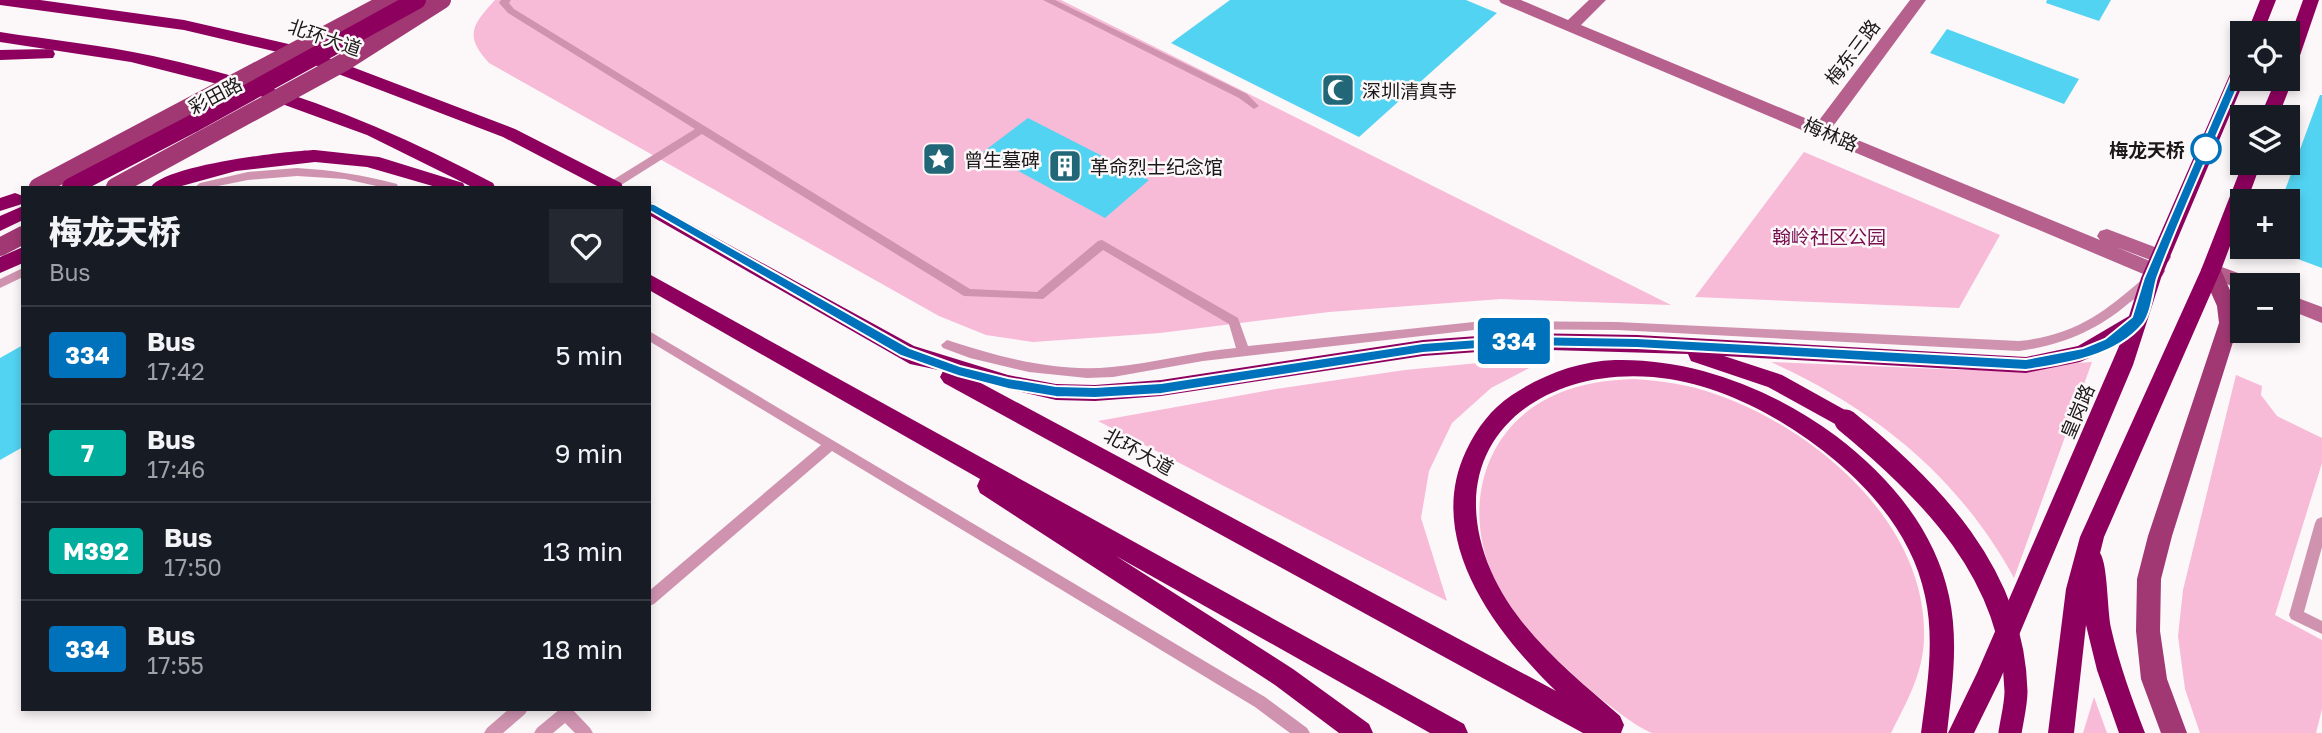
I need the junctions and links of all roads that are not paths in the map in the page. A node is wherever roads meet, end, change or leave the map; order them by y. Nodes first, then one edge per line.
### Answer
1 (0, 0) edge
2 (391, 0) edge
3 (417, 0) edge
4 (442, 0) edge
5 (506, 0) edge
6 (1048, 0) edge
7 (1507, 0) edge
8 (1539, 0) edge
9 (1598, 0) edge
10 (1918, 0) edge
11 (2268, 0) edge
12 (2311, 0) edge
13 (2260, 21) edge
14 (1576, 22) junction
15 (2300, 32) edge
16 (0, 37) edge
17 (82, 50) junction
18 (0, 55) edge
19 (2231, 91) edge
20 (1254, 106) dead end
21 (1824, 125) junction
22 (702, 129) junction
23 (2247, 175) edge
24 (40, 186) edge
25 (73, 186) edge
26 (117, 186) edge
27 (163, 186) edge
28 (204, 186) edge
29 (389, 186) edge
30 (453, 186) edge
31 (484, 186) edge
32 (611, 186) edge
33 (615, 186) edge
34 (12, 204) edge
35 (651, 208) edge
36 (0, 224) edge
37 (21, 237) edge
38 (0, 247) edge
39 (21, 255) edge
40 (0, 266) edge
41 (2155, 269) junction
42 (2211, 270) junction
43 (21, 273) edge
44 (2230, 277) edge
45 (651, 282) edge
46 (0, 284) edge
47 (2300, 306) edge
48 (2322, 315) edge
49 (2138, 320) junction
50 (651, 336) edge
51 (1637, 343) junction
52 (947, 345) dead end
53 (1243, 351) junction
54 (906, 352) junction
55 (913, 431) junction
56 (831, 444) junction
57 (2322, 523) edge
58 (2092, 537) junction
59 (651, 598) edge
60 (2322, 628) edge
61 (518, 711) edge
62 (492, 733) edge
63 (542, 733) edge
64 (585, 733) edge
65 (1302, 733) edge
66 (1360, 733) edge
67 (1455, 733) edge
68 (1608, 733) edge
69 (1621, 733) edge
70 (1934, 733) edge
71 (1961, 733) edge
72 (2010, 733) edge
73 (2061, 733) edge
74 (2132, 733) edge
75 (2174, 733) edge

1 - 32 highway, 北环大道
2 - 24 main road, 彩田路, bridge
3 - 25 highway, bridge
4 - 26 main road, 彩田路, bridge
5 - 22 lane
6 - 20 lane
7 - 14 main road, 梅林路
8 - 14 main road, 梅林路
9 - 14 main road
10 - 21 main road, 梅东三路
11 - 13 highway
12 - 15 highway
14 - 21 main road, 梅林路
16 - 17 highway
17 - 18 highway
17 - 31 highway
19 - 41 highway, 皇岗路
21 - 41 main road, 梅林路
22 - 33 lane
22 - 53 lane
23 - 42 highway
27 - 30 highway
28 - 29 lane
34 - 36 highway
35 - 54 highway, 北环大道
37 - 38 main road, bridge
39 - 40 highway
41 - 49 highway, 皇岗路
41 - 53 lane
42 - 44 main road
42 - 58 highway
42 - 75 main road
43 - 46 lane
45 - 55 highway
47 - 48 main road
49 - 51 highway
49 - 71 highway, 皇岗路
50 - 56 lane
51 - 54 highway
51 - 72 highway, bridge
52 - 53 lane
54 - 68 highway, 北环大道
55 - 66 highway
55 - 67 highway
56 - 59 lane
56 - 65 lane
57 - 60 lane
58 - 73 highway
58 - 74 highway
61 - 62 lane
63 - 64 lane
69 - 70 highway

